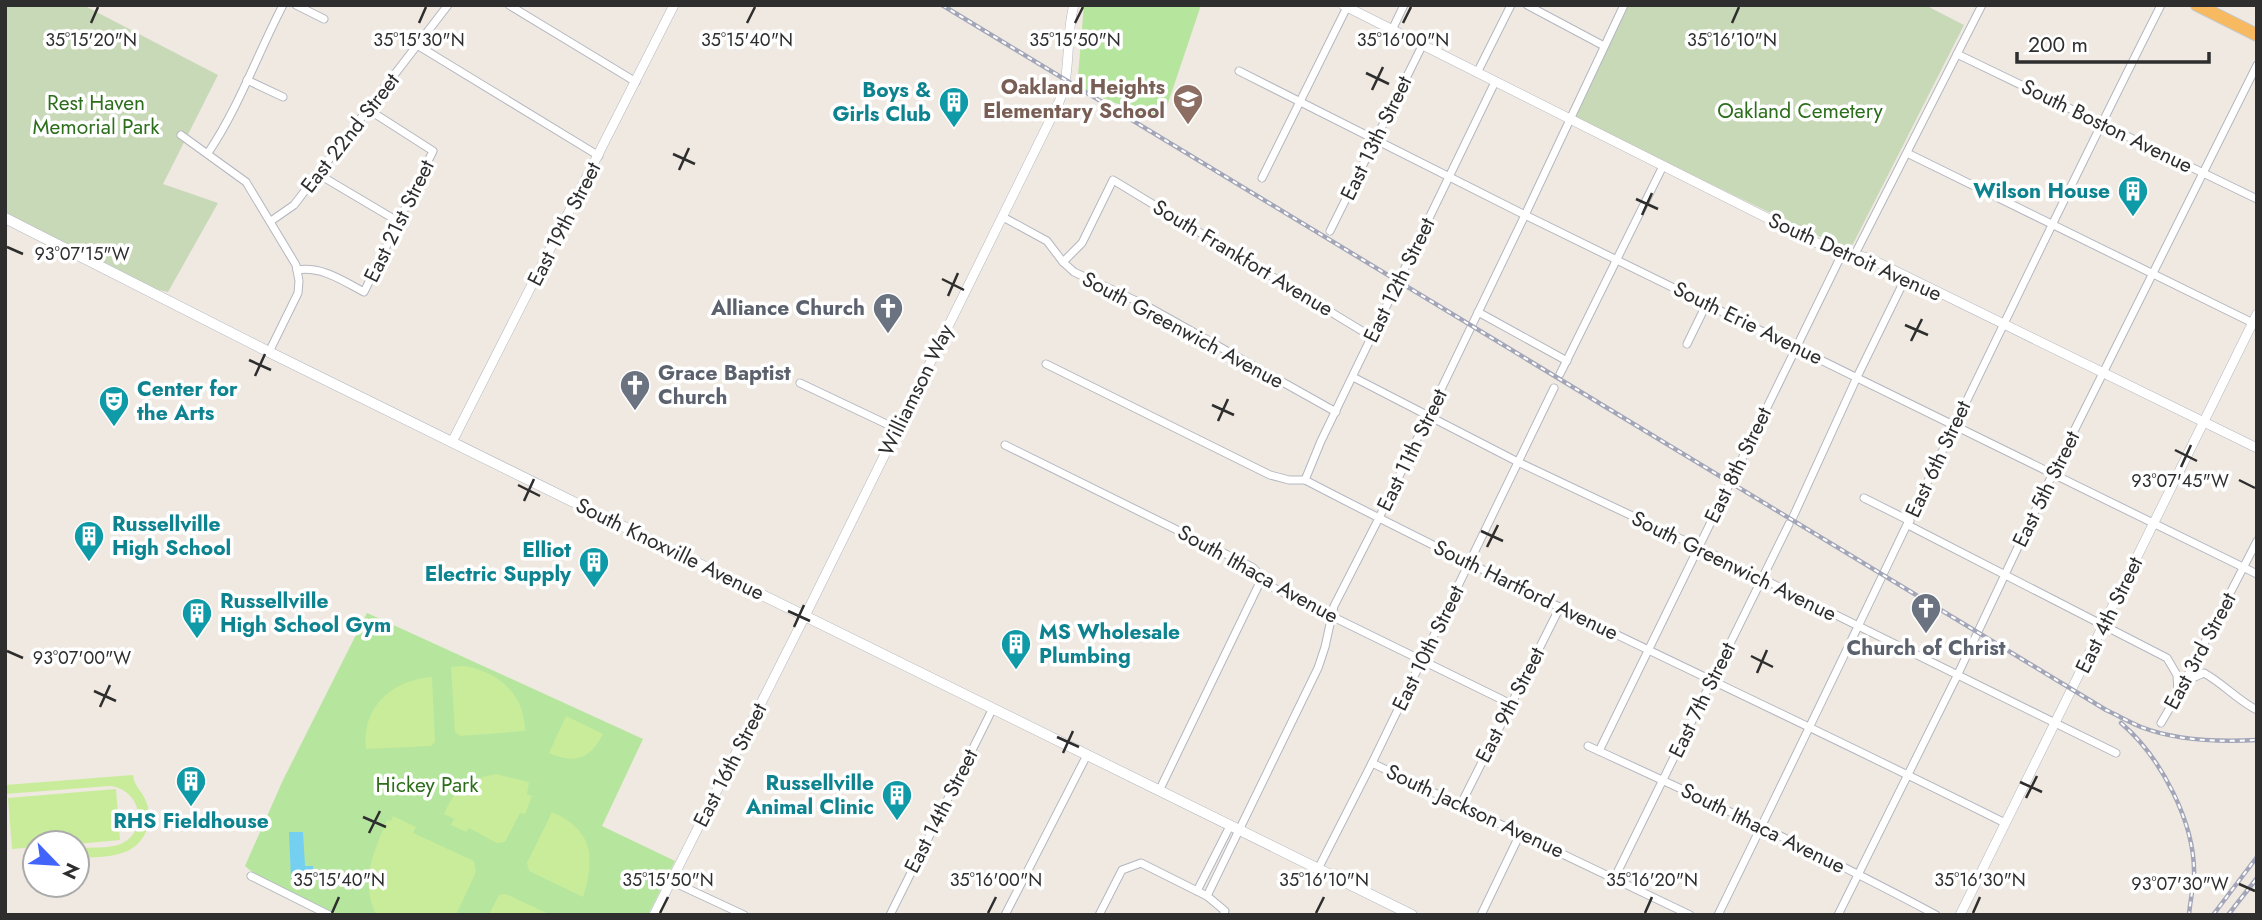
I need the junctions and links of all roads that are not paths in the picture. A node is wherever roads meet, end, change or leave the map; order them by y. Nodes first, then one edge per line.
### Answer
1 (284, 5) edge
2 (296, 5) edge
3 (448, 5) edge
4 (509, 5) edge
5 (1074, 5) edge
6 (1404, 5) edge
7 (1511, 5) edge
8 (1527, 5) edge
9 (1623, 5) edge
10 (1982, 5) edge
11 (2161, 5) edge
12 (2197, 5) edge
13 (672, 6) edge
14 (1345, 6) edge
15 (324, 19) dead end
16 (1392, 30) junction
17 (2257, 34) edge
18 (418, 45) junction
19 (1422, 46) junction
20 (1604, 46) junction
21 (1957, 54) junction
22 (2257, 65) edge
23 (1239, 71) dead end
24 (1478, 73) junction
25 (247, 80) junction
26 (636, 82) junction
27 (1495, 82) junction
28 (283, 97) dead end
29 (1300, 102) junction
30 (369, 110) junction
31 (1569, 120) junction
32 (2101, 124) junction
33 (181, 135) dead end
34 (1375, 140) junction
35 (208, 153) junction
36 (1907, 153) junction
37 (598, 156) junction
38 (1663, 166) junction
39 (2203, 172) junction
40 (318, 174) junction
41 (1450, 177) junction
42 (1262, 178) dead end
43 (2257, 199) edge
44 (1525, 215) junction
45 (1003, 217) junction
46 (5, 218) edge
47 (271, 221) junction
48 (398, 222) junction
49 (2052, 223) junction
50 (1330, 231) dead end
51 (1842, 254) junction
52 (1854, 256) junction
53 (1618, 260) junction
54 (1063, 262) junction
55 (297, 270) junction
56 (2153, 272) junction
57 (1906, 277) junction
58 (1707, 303) junction
59 (1478, 312) junction
60 (2255, 321) edge
61 (2003, 323) junction
62 (1372, 337) junction
63 (1687, 344) dead end
64 (1796, 346) junction
65 (269, 352) junction
66 (1567, 361) junction
67 (1046, 364) dead end
68 (2104, 372) junction
69 (1560, 374) dead end
70 (1353, 377) junction
71 (1857, 377) junction
72 (800, 383) dead end
73 (1554, 388) dead end
74 (1336, 412) junction
75 (1428, 415) junction
76 (2203, 422) junction
77 (1954, 425) junction
78 (897, 429) junction
79 (452, 442) junction
80 (1005, 445) dead end
81 (2257, 448) edge
82 (1518, 462) junction
83 (2053, 473) junction
84 (1305, 480) junction
85 (1864, 498) dead end
86 (1379, 518) junction
87 (2155, 522) junction
88 (1909, 523) junction
89 (2257, 541) edge
90 (1698, 547) junction
91 (1469, 563) junction
92 (2244, 567) junction
93 (2257, 574) edge
94 (2003, 576) junction
95 (1262, 578) junction
96 (1762, 579) junction
97 (1560, 607) junction
98 (1331, 615) junction
99 (805, 616) junction
100 (2104, 624) junction
101 (1858, 628) junction
102 (1649, 649) junction
103 (1422, 661) junction
104 (1957, 676) junction
105 (1712, 679) junction
106 (2185, 681) junction
107 (2178, 694) junction
108 (1511, 704) junction
109 (993, 708) junction
110 (2257, 710) edge
111 (2055, 723) junction
112 (2161, 723) dead end
113 (1810, 726) junction
114 (1588, 746) dead end
115 (1599, 751) junction
116 (2116, 753) dead end
117 (1087, 755) junction
118 (1372, 763) junction
119 (1908, 775) junction
120 (1663, 780) junction
121 (1159, 791) junction
122 (1461, 804) junction
123 (2006, 823) junction
124 (1762, 827) junction
125 (1234, 828) junction
126 (1521, 832) junction
127 (1318, 869) junction
128 (1859, 874) junction
129 (251, 876) dead end
130 (1615, 877) junction
131 (671, 881) junction
132 (1197, 891) junction
133 (1207, 896) junction
134 (329, 915) edge
135 (654, 915) edge
136 (744, 915) edge
137 (890, 915) edge
138 (1006, 915) edge
139 (1099, 915) edge
140 (1223, 915) edge
141 (1412, 915) edge
142 (1481, 915) edge
143 (1690, 915) edge
144 (1718, 915) edge
145 (1838, 915) edge
146 (1936, 915) edge
147 (1960, 915) edge

1 - 25 street
2 - 15 street
3 - 18 street, East 22nd Street
4 - 26 street
5 - 45 street, Williamson Way
6 - 16 street
7 - 24 street
8 - 20 street
9 - 20 street, East 11th Street
10 - 21 street
11 - 32 street, East 6th Street
12 - 17 highway
13 - 26 street, East 19th Street
14 - 16 street, South Detroit Avenue
14 - 29 street
16 - 19 street, South Detroit Avenue
18 - 30 street, East 22nd Street
18 - 37 street
19 - 24 street, South Detroit Avenue
19 - 34 street, East 13th Street
20 - 31 street, East 11th Street
21 - 32 street, South Boston Avenue
21 - 36 street
22 - 39 street, East 5th Street
23 - 29 street, South Erie Avenue
24 - 27 street, South Detroit Avenue
25 - 28 street
25 - 35 street
26 - 37 street, East 19th Street
27 - 31 street, South Detroit Avenue
27 - 41 street, East 12th Street
29 - 34 street, South Erie Avenue
29 - 42 street
30 - 40 street, East 22nd Street
30 - 48 street, East 21st Street
31 - 38 street, South Detroit Avenue
31 - 44 street, East 11th Street
32 - 39 street, South Boston Avenue
32 - 49 street, East 6th Street
33 - 35 street
34 - 41 street, South Erie Avenue
34 - 50 street, East 13th Street
35 - 47 street
36 - 49 street
36 - 52 street
37 - 79 street, East 19th Street
38 - 51 street, South Detroit Avenue
38 - 53 street
39 - 43 street, South Boston Avenue
39 - 56 street, East 5th Street
40 - 47 street, East 22nd Street
40 - 48 street
41 - 44 street, South Erie Avenue
41 - 62 street, East 12th Street
44 - 53 street, South Erie Avenue
44 - 59 street, East 11th Street
45 - 54 street, South Greenwich Avenue
45 - 78 street, Williamson Way
46 - 65 main road, South Knoxville Avenue
47 - 55 street
48 - 55 street, East 21st Street
49 - 56 street
49 - 61 street, East 6th Street
51 - 52 street, South Detroit Avenue
51 - 64 street, East 8th Street
52 - 57 street, South Detroit Avenue
53 - 58 street, South Erie Avenue
53 - 66 street
54 - 62 street, South Frankfort Avenue
54 - 74 street, South Greenwich Avenue
55 - 65 street
56 - 60 street
56 - 68 street, East 5th Street
57 - 61 street, South Detroit Avenue
57 - 71 street, East 7th Street
58 - 63 street
58 - 64 street, South Erie Avenue
59 - 66 street
59 - 75 street, East 11th Street
60 - 76 street, East 4th Street
61 - 68 street, South Detroit Avenue
61 - 77 street, East 6th Street
62 - 70 street, East 12th Street
64 - 71 street, South Erie Avenue
64 - 90 street, East 8th Street
65 - 79 main road, South Knoxville Avenue
66 - 69 street
67 - 84 street, South Hartford Avenue
68 - 76 street, South Detroit Avenue
68 - 83 street, East 5th Street
70 - 74 street, East 12th Street
70 - 75 street, South Greenwich Avenue
71 - 77 street, South Erie Avenue
71 - 96 street, East 7th Street
72 - 78 street
73 - 82 street, East 10th Street
74 - 84 street, East 12th Street
75 - 82 street, South Greenwich Avenue
75 - 86 street, East 11th Street
76 - 81 street, South Detroit Avenue
76 - 87 street, East 4th Street
77 - 83 street, South Erie Avenue
77 - 88 street, East 6th Street
78 - 99 street, Williamson Way
79 - 99 main road, South Knoxville Avenue
80 - 95 street, South Ithaca Avenue
82 - 90 street, South Greenwich Avenue
82 - 91 street, East 10th Street
83 - 87 street, South Erie Avenue
83 - 94 street, East 5th Street
84 - 86 street, South Hartford Avenue
85 - 88 street
86 - 91 street, South Hartford Avenue
86 - 98 street, East 11th Street
87 - 92 street, South Erie Avenue
87 - 100 street, East 4th Street
88 - 94 street
88 - 101 street, East 6th Street
89 - 92 street, East 3rd Street
90 - 96 street, South Greenwich Avenue
90 - 102 street, East 8th Street
91 - 97 street, South Hartford Avenue
91 - 103 street, East 10th Street
92 - 93 street, South Erie Avenue
92 - 106 street, East 3rd Street
94 - 100 street
94 - 104 street, East 5th Street
95 - 98 street, South Ithaca Avenue
95 - 121 street
96 - 101 street, South Greenwich Avenue
96 - 105 street, East 7th Street
97 - 102 street, South Hartford Avenue
97 - 108 street, East 9th Street
98 - 103 street, South Ithaca Avenue
98 - 125 street, East 11th Street
99 - 109 main road, South Knoxville Avenue
99 - 131 street, East 16th Street
100 - 107 street
100 - 111 street, East 4th Street
101 - 104 street, South Greenwich Avenue
101 - 113 street, East 6th Street
102 - 105 street, South Hartford Avenue
102 - 115 street, East 8th Street
103 - 108 street, South Ithaca Avenue
103 - 118 street, East 10th Street
104 - 111 street, South Greenwich Avenue
104 - 119 street, East 5th Street
105 - 113 street, South Hartford Avenue
105 - 120 street, East 7th Street
106 - 107 street, East 3rd Street
106 - 110 street
107 - 112 street, East 3rd Street
108 - 122 street, East 9th Street
109 - 117 main road, South Knoxville Avenue
109 - 137 street, East 14th Street
111 - 116 street, South Greenwich Avenue
111 - 123 street, East 4th Street
113 - 119 street, South Hartford Avenue
113 - 124 street, East 6th Street
114 - 115 street, South Ithaca Avenue
115 - 120 street, South Ithaca Avenue
117 - 121 main road, South Knoxville Avenue
117 - 138 street
118 - 122 street, South Jackson Avenue
118 - 127 street, East 10th Street
119 - 123 street, South Hartford Avenue
119 - 128 street, East 5th Street
120 - 124 street, South Ithaca Avenue
120 - 130 street, East 7th Street
121 - 125 main road, South Knoxville Avenue
122 - 126 street, South Jackson Avenue
123 - 147 street, East 4th Street
124 - 128 street, South Ithaca Avenue
124 - 144 street, East 6th Street
125 - 127 main road, South Knoxville Avenue
125 - 132 street, East 11th Street
125 - 133 street, East 11th Street
126 - 130 street, South Jackson Avenue
126 - 142 street
127 - 141 main road, South Knoxville Avenue
128 - 145 street, East 5th Street
128 - 146 street, South Ithaca Avenue
129 - 134 street
130 - 143 street, South Jackson Avenue
131 - 135 street, East 16th Street
131 - 136 street
132 - 133 street
132 - 139 street
133 - 140 street

